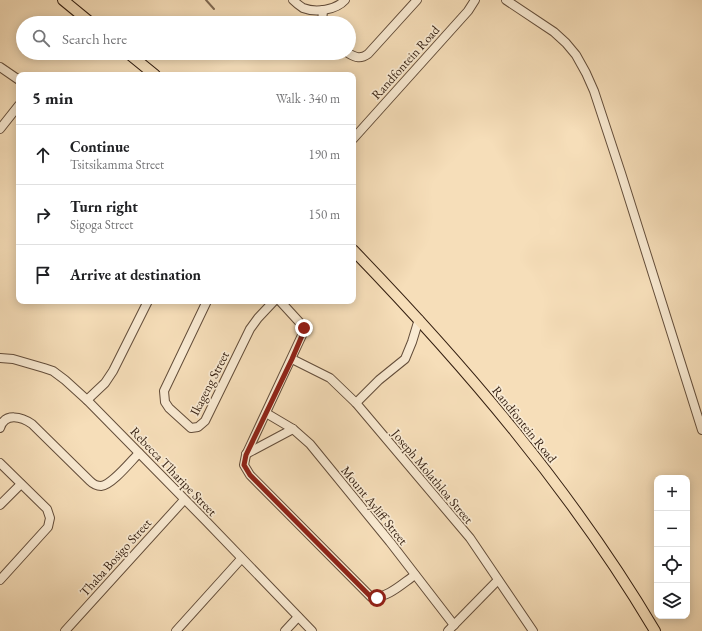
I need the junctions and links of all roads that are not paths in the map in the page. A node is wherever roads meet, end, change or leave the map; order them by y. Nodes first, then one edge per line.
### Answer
1 (62, 0) edge
2 (293, 0) edge
3 (345, 0) edge
4 (417, 0) edge
5 (475, 0) edge
6 (506, 0) edge
7 (323, 10) junction
8 (82, 16) edge
9 (323, 16) edge
10 (356, 57) edge
11 (137, 60) edge
12 (0, 67) edge
13 (151, 72) edge
14 (16, 78) edge
15 (16, 109) edge
16 (0, 128) edge
17 (356, 136) edge
18 (356, 253) edge
19 (147, 304) edge
20 (206, 304) edge
21 (271, 304) edge
22 (283, 304) edge
23 (419, 319) junction
24 (0, 358) edge
25 (292, 359) junction
26 (87, 400) junction
27 (356, 403) junction
28 (266, 413) junction
29 (0, 428) edge
30 (293, 429) junction
31 (702, 430) edge
32 (139, 453) junction
33 (246, 455) junction
34 (0, 463) edge
35 (21, 484) junction
36 (184, 500) junction
37 (0, 504) edge
38 (241, 559) junction
39 (416, 575) junction
40 (0, 580) edge
41 (498, 580) junction
42 (298, 617) junction
43 (451, 628) edge
44 (65, 631) edge
45 (176, 631) edge
46 (285, 631) edge
47 (312, 631) edge
48 (533, 631) edge
49 (654, 631) edge

1 - 8 main road
2 - 7 street
3 - 7 street
4 - 10 street
5 - 17 street, Randfontein Road
6 - 31 street
7 - 9 street
11 - 13 main road
12 - 14 street
15 - 16 street
18 - 23 main road, Randfontein Road
19 - 26 street
20 - 21 street, Ikageng Street
22 - 25 street
23 - 27 street
23 - 49 main road, Randfontein Road
24 - 26 street, Rebecca Tlharipe Street
25 - 27 street, Joseph Molathloa Street
25 - 28 street
26 - 32 street, Rebecca Tlharipe Street
27 - 41 street, Joseph Molathloa Street
28 - 30 street, Mount Ayliff Street
28 - 33 street
29 - 32 street
30 - 33 street
30 - 39 street, Mount Ayliff Street
32 - 36 street, Rebecca Tlharipe Street
33 - 39 street
34 - 35 street
35 - 37 street
35 - 40 street
36 - 38 street, Rebecca Tlharipe Street
36 - 44 street, Thaba Bosigo Street
38 - 42 street, Rebecca Tlharipe Street
38 - 45 street
39 - 43 street, Mount Ayliff Street
41 - 43 street
41 - 48 street, Joseph Molathloa Street
42 - 46 street
42 - 47 street, Rebecca Tlharipe Street

